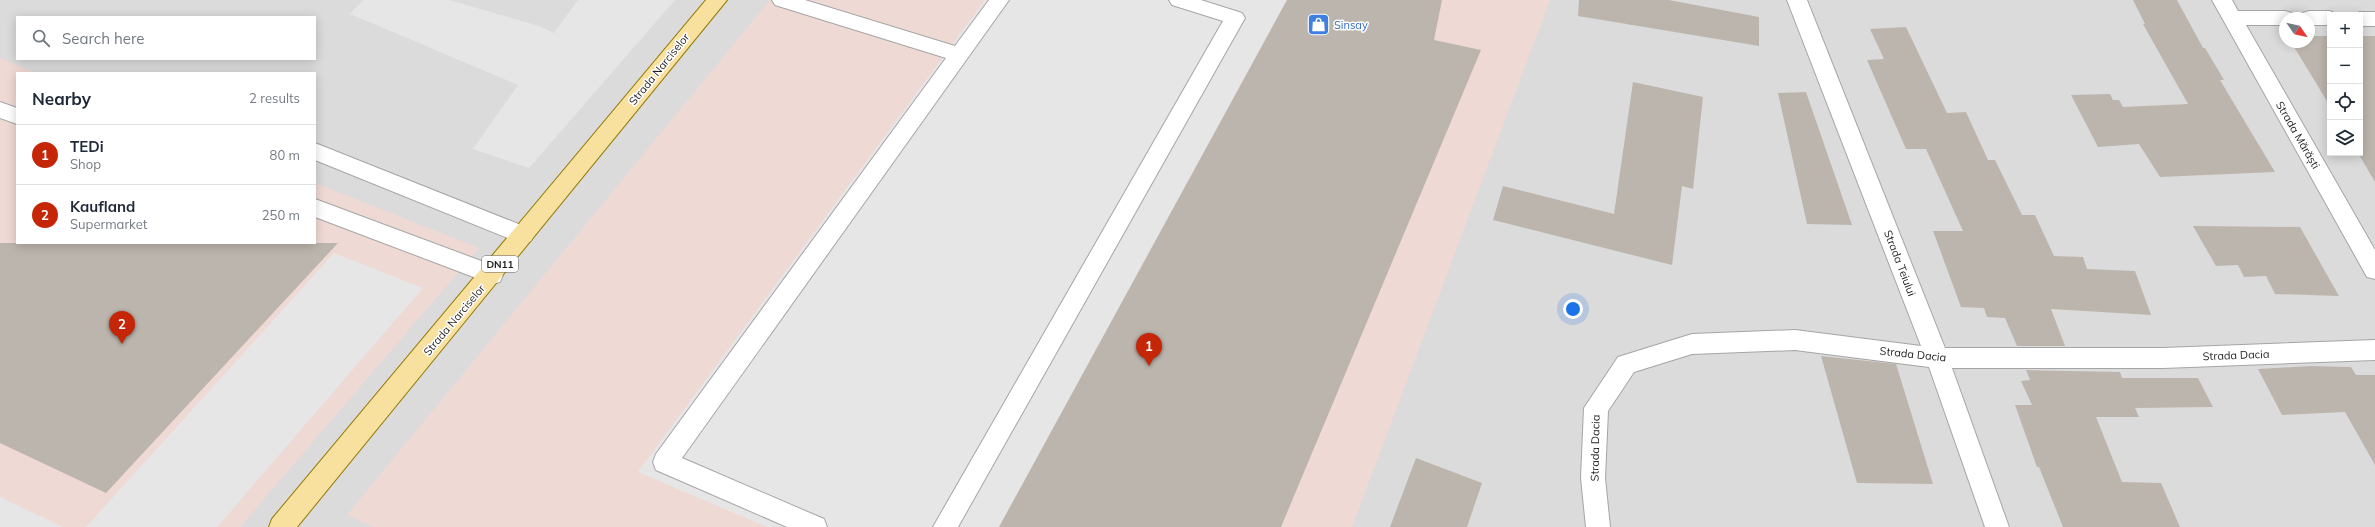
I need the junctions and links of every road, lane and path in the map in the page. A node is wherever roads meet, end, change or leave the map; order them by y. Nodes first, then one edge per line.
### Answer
1 (717, 0) edge
2 (782, 0) edge
3 (999, 0) edge
4 (1179, 0) edge
5 (1797, 0) edge
6 (2222, 0) edge
7 (2232, 18) junction
8 (2279, 18) edge
9 (2315, 18) edge
10 (2327, 18) edge
11 (2363, 19) edge
12 (2375, 19) edge
13 (959, 55) junction
14 (0, 110) edge
15 (16, 116) edge
16 (316, 152) edge
17 (316, 208) edge
18 (523, 235) junction
19 (2375, 270) edge
20 (492, 275) junction
21 (2375, 350) edge
22 (1937, 358) junction
23 (281, 527) edge
24 (815, 527) edge
25 (945, 527) edge
26 (1598, 527) edge
27 (1997, 527) edge

1 - 18 main road, Strada Narciselor / DN11
2 - 13 street
3 - 13 street
4 - 25 street
5 - 22 street, Strada Teiului
6 - 7 street, Strada Mărăști
7 - 8 street
7 - 19 street, Strada Mărăști
9 - 10 street
11 - 12 street
13 - 24 street
14 - 15 street
16 - 18 street
17 - 20 street
18 - 20 main road, Strada Narciselor / DN11
20 - 23 main road, Strada Narciselor / DN11
21 - 22 street, Strada Dacia
22 - 26 street, Strada Dacia
22 - 27 street, Strada Teiului

